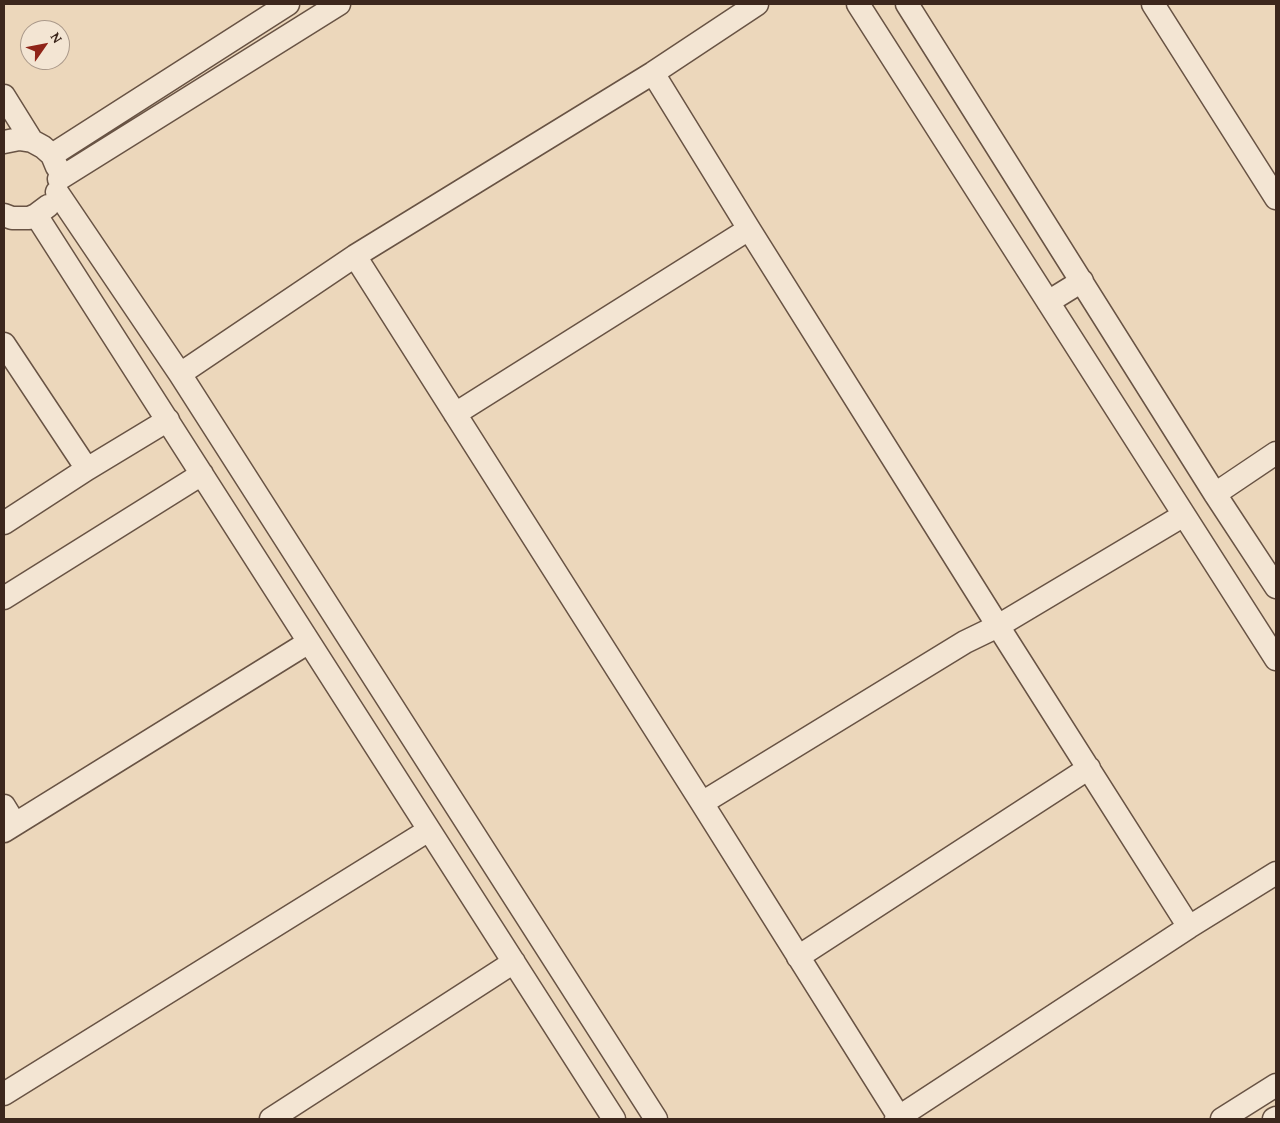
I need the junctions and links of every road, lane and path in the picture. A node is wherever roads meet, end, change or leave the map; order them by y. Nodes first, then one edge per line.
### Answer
1 (288, 4) edge
2 (339, 4) edge
3 (757, 4) edge
4 (858, 4) edge
5 (907, 4) edge
6 (1153, 4) edge
7 (653, 73) junction
8 (4, 96) edge
9 (32, 141) junction
10 (4, 142) edge
11 (52, 155) junction
12 (58, 185) junction
13 (1276, 198) edge
14 (4, 215) edge
15 (36, 215) junction
16 (748, 229) junction
17 (355, 256) junction
18 (1082, 281) junction
19 (1048, 302) junction
20 (4, 344) edge
21 (180, 374) junction
22 (455, 414) junction
23 (168, 420) junction
24 (1276, 453) edge
25 (87, 469) junction
26 (202, 474) junction
27 (1215, 494) junction
28 (1184, 515) junction
29 (4, 523) edge
30 (1276, 587) edge
31 (4, 598) edge
32 (998, 626) junction
33 (309, 642) junction
34 (1276, 658) edge
35 (396, 713) junction
36 (367, 732) junction
37 (1089, 768) junction
38 (702, 803) junction
39 (7, 821) edge
40 (429, 830) junction
41 (1276, 873) edge
42 (1189, 927) junction
43 (798, 957) junction
44 (514, 962) junction
45 (1276, 1085) edge
46 (4, 1094) edge
47 (897, 1118) edge
48 (271, 1119) edge
49 (614, 1119) edge
50 (656, 1119) edge
51 (1222, 1119) edge

1 - 11 street
2 - 12 street
3 - 7 street
4 - 19 street
5 - 18 street
6 - 13 street
7 - 16 street
7 - 17 street
8 - 9 street
9 - 10 street
9 - 11 street
11 - 12 street
12 - 15 street
12 - 21 street
14 - 15 street
15 - 23 street
16 - 22 street
16 - 32 street
17 - 21 street
17 - 22 street
18 - 19 street
18 - 27 street
19 - 28 street
20 - 25 street
21 - 35 street
22 - 38 street
23 - 25 street
23 - 26 street
24 - 27 street
25 - 29 street
26 - 31 street
26 - 33 street
27 - 30 street
28 - 32 street
28 - 34 street
32 - 37 street
32 - 38 street
33 - 36 street
33 - 39 street
35 - 36 street
35 - 50 street
36 - 40 street
37 - 42 street
37 - 43 street
38 - 43 street
40 - 44 street
40 - 46 street
41 - 42 street
42 - 47 street
43 - 47 street
44 - 48 street
44 - 49 street
45 - 51 street

